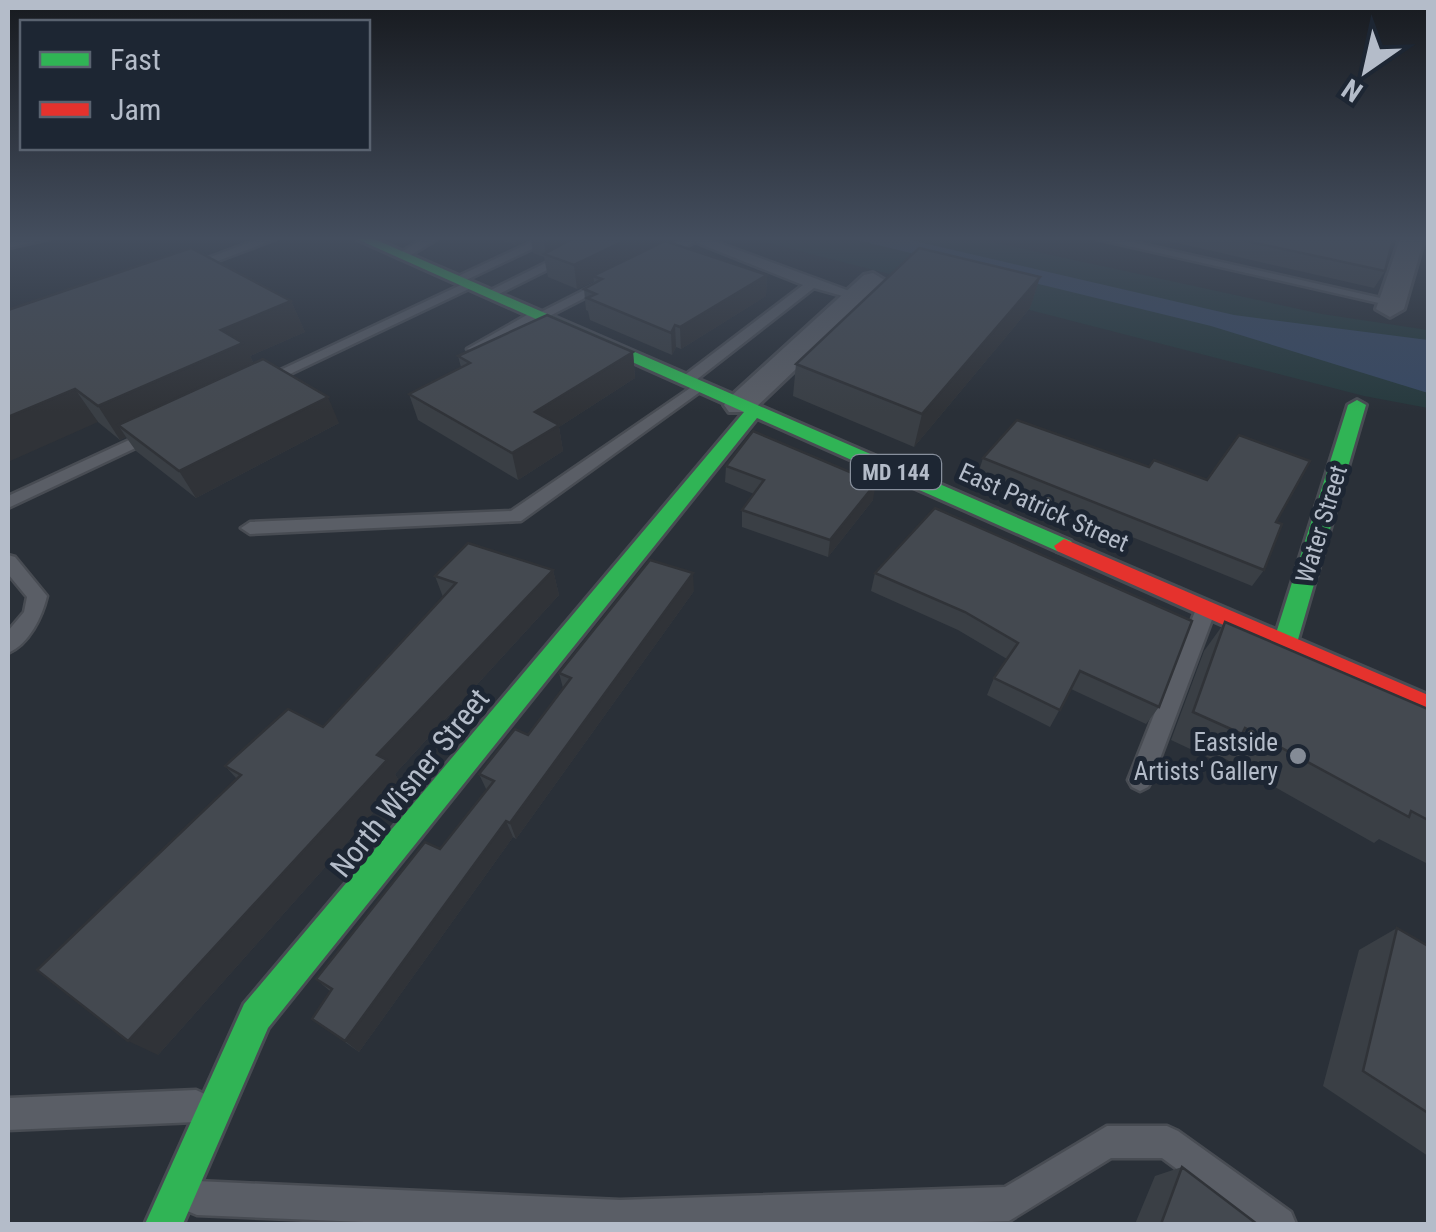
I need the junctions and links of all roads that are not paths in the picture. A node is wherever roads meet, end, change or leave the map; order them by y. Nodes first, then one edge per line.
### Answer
1 (450, 296) edge
2 (493, 296) edge
3 (578, 296) edge
4 (797, 296) edge
5 (857, 296) edge
6 (1350, 296) edge
7 (1394, 296) edge
8 (1391, 306) joint
9 (539, 316) junction
10 (474, 349) edge
11 (692, 384) junction
12 (252, 387) edge
13 (1357, 406) dead end
14 (748, 408) junction
15 (165, 428) edge
16 (8, 502) edge
17 (250, 528) dead end
18 (8, 562) edge
19 (1206, 608) junction
20 (1285, 643) junction
21 (8, 645) edge
22 (1428, 706) edge
23 (1140, 780) dead end
24 (214, 1106) junction
25 (8, 1114) edge
26 (169, 1211) edge
27 (1279, 1224) edge

1 - 12 lane
2 - 9 main road, East Patrick Street / MD 144
3 - 9 lane
4 - 11 lane
5 - 14 street
6 - 8 lane
7 - 8 street
9 - 10 lane
9 - 11 main road, East Patrick Street / MD 144
11 - 14 main road, East Patrick Street / MD 144
11 - 17 lane
13 - 20 main road, Water Street
14 - 19 main road, East Patrick Street / MD 144
14 - 24 main road, North Wisner Street
15 - 16 lane
18 - 21 lane
19 - 20 main road, East Patrick Street / MD 144
19 - 23 lane
20 - 22 main road, East Patrick Street / MD 144
24 - 25 lane
24 - 26 main road, North Wisner Street
26 - 27 lane

